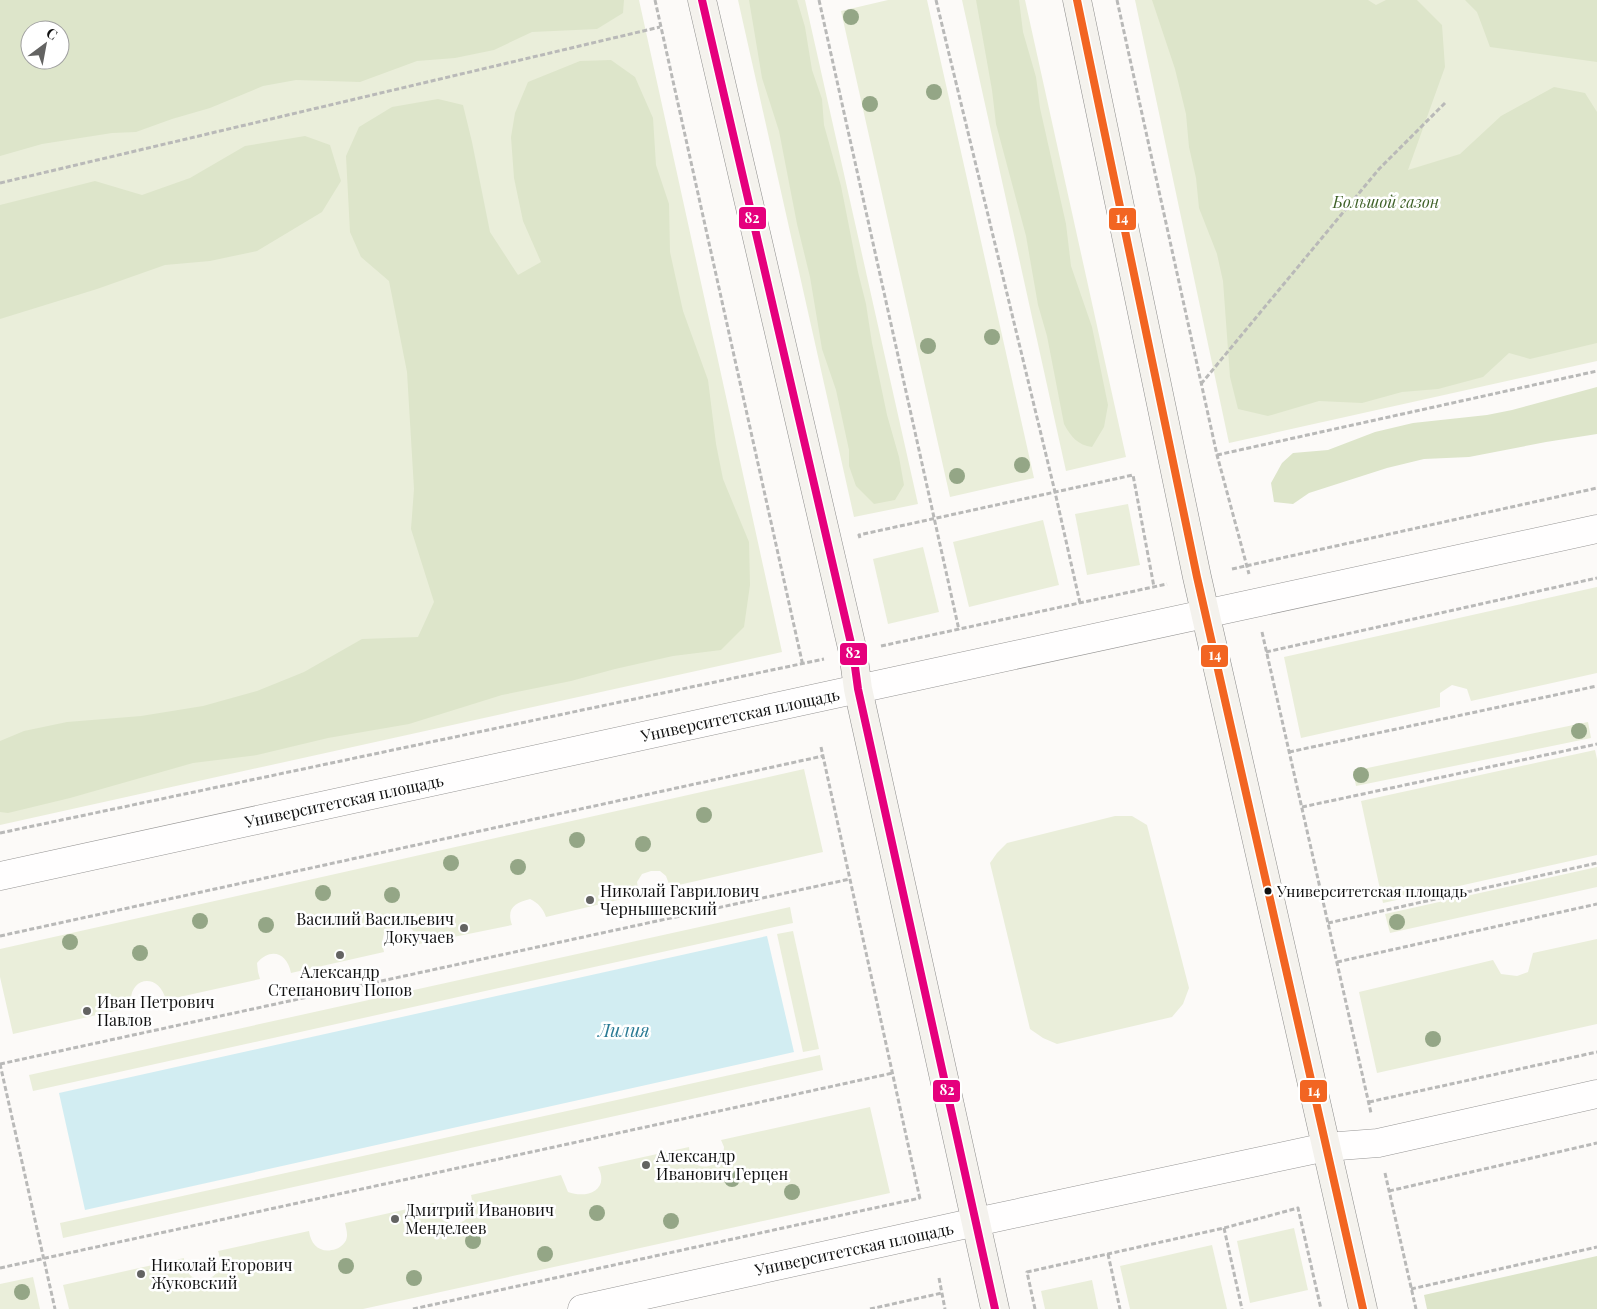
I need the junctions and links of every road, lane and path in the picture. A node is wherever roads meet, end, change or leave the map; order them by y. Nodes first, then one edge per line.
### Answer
1 (654, 0) edge
2 (702, 0) edge
3 (818, 0) edge
4 (936, 0) edge
5 (1077, 0) edge
6 (1117, 0) edge
7 (660, 27) junction
8 (1446, 102) dead end
9 (0, 183) edge
10 (1597, 371) edge
11 (1201, 384) junction
12 (1217, 455) junction
13 (1597, 488) edge
14 (1055, 492) junction
15 (934, 520) junction
16 (1597, 529) edge
17 (859, 536) dead end
18 (1246, 565) junction
19 (1232, 569) dead end
20 (1597, 578) edge
21 (1167, 584) dead end
22 (1154, 587) junction
23 (1080, 603) junction
24 (1255, 604) junction
25 (1205, 614) junction
26 (959, 630) junction
27 (876, 647) dead end
28 (1266, 652) junction
29 (829, 658) dead end
30 (802, 665) junction
31 (1597, 686) edge
32 (858, 689) junction
33 (1597, 744) edge
34 (821, 748) dead end
35 (1289, 752) junction
36 (823, 756) junction
37 (1302, 807) junction
38 (0, 833) edge
39 (1597, 863) edge
40 (0, 876) edge
41 (850, 879) junction
42 (1597, 904) edge
43 (1328, 923) junction
44 (0, 936) edge
45 (1337, 962) junction
46 (1597, 1052) edge
47 (0, 1064) edge
48 (893, 1073) junction
49 (1597, 1094) edge
50 (1369, 1102) junction
51 (1378, 1143) junction
52 (1597, 1143) edge
53 (1326, 1147) junction
54 (1389, 1191) junction
55 (976, 1222) junction
56 (1224, 1228) junction
57 (1597, 1247) edge
58 (1108, 1254) junction
59 (44, 1258) junction
60 (0, 1268) edge
61 (939, 1278) dead end
62 (1411, 1289) junction
63 (942, 1293) junction
64 (55, 1309) edge
65 (413, 1309) edge
66 (582, 1309) edge
67 (870, 1309) edge
68 (945, 1309) edge
69 (995, 1309) edge
70 (1035, 1309) edge
71 (1120, 1309) edge
72 (1242, 1309) edge
73 (1321, 1309) edge
74 (1363, 1309) edge
75 (1416, 1309) edge

1 - 7 path
2 - 32 main road
3 - 15 path
4 - 14 path
5 - 25 main road
6 - 11 path
7 - 9 path
7 - 30 path
8 - 11 path
10 - 12 path
11 - 12 path
12 - 18 path
13 - 18 path
14 - 15 path
14 - 22 path
14 - 23 path
15 - 17 path
15 - 26 path
16 - 24 street, Университетская площадь
18 - 19 path
18 - 24 path
20 - 28 path
21 - 22 path
22 - 23 path
23 - 26 path
24 - 25 street, Университетская площадь
24 - 28 path
25 - 32 street, Университетская площадь
25 - 53 main road
26 - 27 path
28 - 35 path
29 - 30 path
30 - 38 path
31 - 35 path
32 - 40 street, Университетская площадь
32 - 55 main road
33 - 37 path
34 - 36 path
35 - 37 path
36 - 41 path
36 - 44 path
37 - 43 path
39 - 43 path
41 - 47 path
41 - 48 path
42 - 45 path
43 - 45 path
45 - 50 path
46 - 50 path
47 - 59 path
48 - 59 path
48 - 65 path
49 - 51 street, Университетская площадь
50 - 51 path
51 - 53 street, Университетская площадь
51 - 54 path
52 - 54 path
53 - 55 street, Университетская площадь
53 - 74 main road
54 - 62 path
55 - 66 street, Университетская площадь
55 - 69 main road
56 - 58 path
56 - 72 path
56 - 73 path
57 - 62 path
58 - 70 path
58 - 71 path
59 - 60 path
59 - 64 path
61 - 63 path
62 - 75 path
63 - 67 path
63 - 68 path

